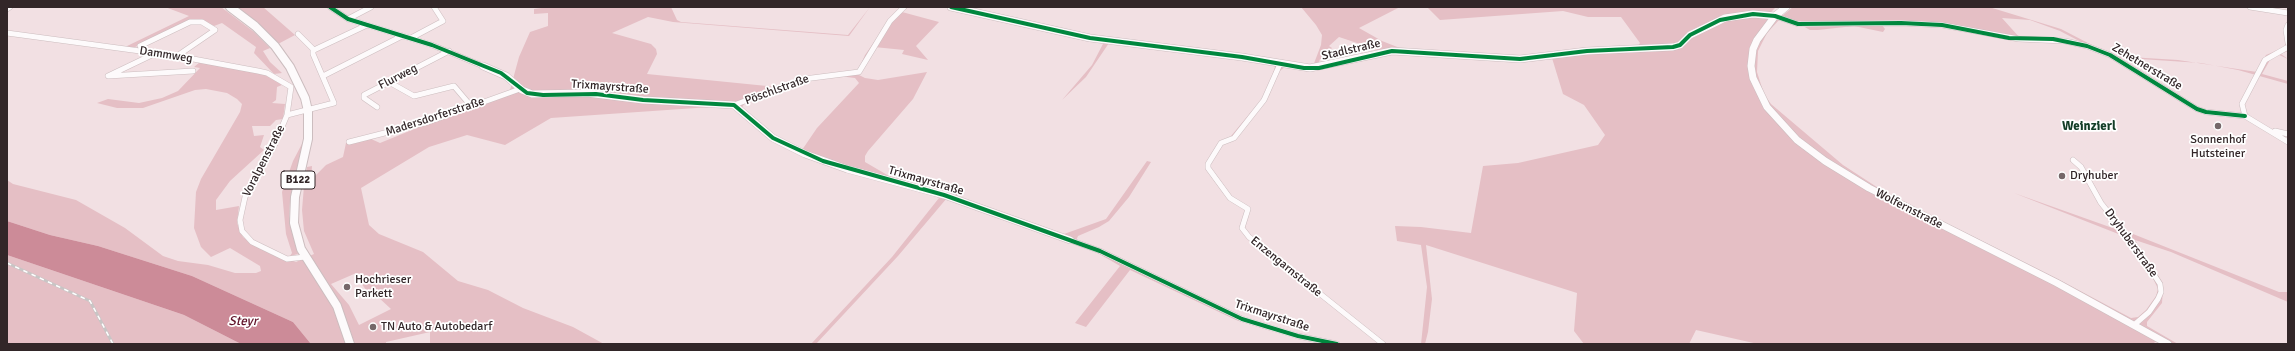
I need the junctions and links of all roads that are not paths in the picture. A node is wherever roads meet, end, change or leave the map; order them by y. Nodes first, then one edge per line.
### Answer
1 (10, 7) edge
2 (230, 7) edge
3 (330, 7) edge
4 (371, 7) edge
5 (434, 7) edge
6 (904, 7) edge
7 (951, 7) edge
8 (1786, 7) edge
9 (2250, 7) edge
10 (2281, 7) edge
11 (7, 9) edge
12 (2288, 12) edge
13 (1775, 16) junction
14 (348, 19) junction
15 (2288, 24) edge
16 (367, 26) junction
17 (7, 33) edge
18 (298, 34) dead end
19 (402, 36) junction
20 (411, 38) junction
21 (2288, 43) edge
22 (140, 46) dead end
23 (2288, 47) edge
24 (314, 50) junction
25 (449, 51) junction
26 (156, 53) junction
27 (177, 56) junction
28 (1280, 64) junction
29 (483, 66) joint
30 (193, 71) dead end
31 (323, 76) junction
32 (389, 82) junction
33 (520, 89) junction
34 (471, 106) junction
35 (734, 106) junction
36 (377, 107) dead end
37 (308, 111) junction
38 (287, 115) junction
39 (2245, 116) junction
40 (2270, 130) junction
41 (2288, 134) edge
42 (349, 142) dead end
43 (2288, 142) edge
44 (2073, 160) dead end
45 (1070, 240) joint
46 (304, 257) junction
47 (2134, 325) junction
48 (350, 344) edge
49 (1337, 344) edge
50 (1383, 344) edge
51 (2168, 344) edge

1 - 11 street
2 - 37 main road, B122
3 - 14 street
4 - 14 street
5 - 20 street
6 - 35 street, Pöschlstraße
7 - 28 street, Stadlstraße
8 - 13 street, Wolfernstraße
9 - 12 street
10 - 12 street
13 - 28 street, Stadlstraße
13 - 39 street, Zehetnerstraße
13 - 47 street, Wolfernstraße
14 - 16 street
15 - 21 street
16 - 19 street
16 - 24 street
17 - 26 street, Dammweg
18 - 24 street
19 - 20 street
19 - 31 street
20 - 25 street
22 - 27 street
23 - 39 street
24 - 31 street
25 - 29 street
25 - 32 street, Flurweg
26 - 27 street, Dammweg
26 - 30 street
27 - 38 street, Dammweg
28 - 50 street, Enzengarnstraße
29 - 33 street
31 - 37 street
32 - 34 street
32 - 36 street, Flurweg
33 - 34 street, Madersdorferstraße
33 - 35 street, Trixmayrstraße
34 - 42 street, Madersdorferstraße
35 - 45 street, Trixmayrstraße
37 - 38 street
37 - 46 main road, B122
38 - 46 street, Voralpenstraße
39 - 40 street
40 - 41 street
40 - 43 street
44 - 47 street, Dryhuberstraße
45 - 49 street, Trixmayrstraße
46 - 48 main road, B122
47 - 51 street, Wolfernstraße

